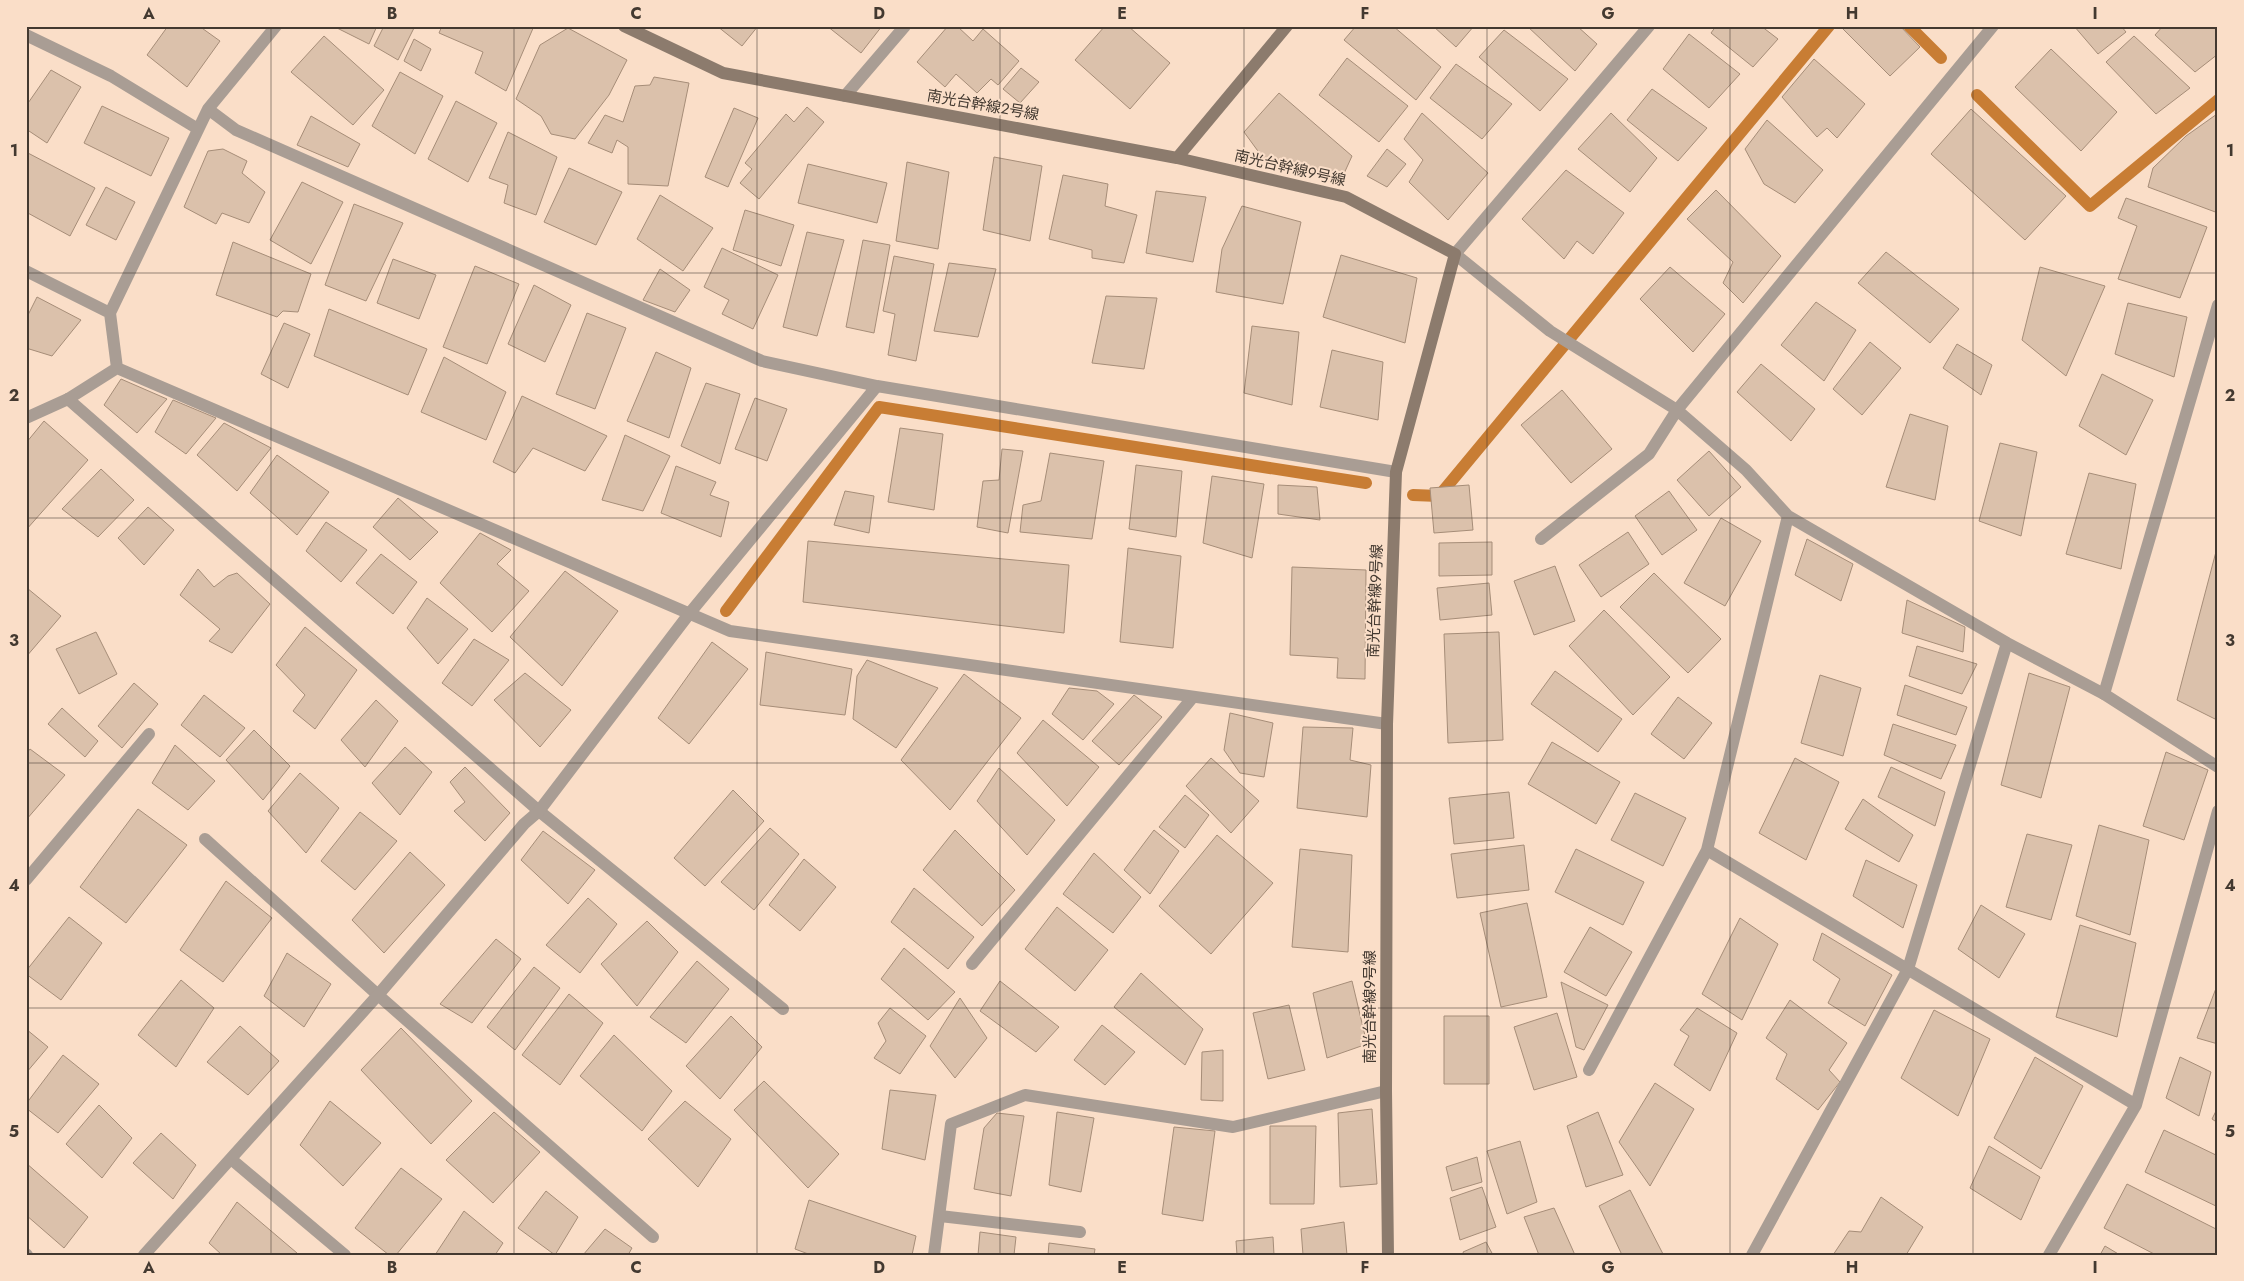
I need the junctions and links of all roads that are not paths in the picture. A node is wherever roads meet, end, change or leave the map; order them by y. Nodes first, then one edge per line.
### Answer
1 (276, 26) edge
2 (624, 26) edge
3 (906, 26) edge
4 (1287, 26) edge
5 (1649, 26) edge
6 (1993, 26) edge
7 (26, 35) edge
8 (845, 96) junction
9 (208, 109) junction
10 (198, 129) junction
11 (1177, 158) junction
12 (1455, 254) junction
13 (26, 272) edge
14 (2218, 305) edge
15 (110, 313) junction
16 (117, 368) junction
17 (877, 386) junction
18 (68, 399) junction
19 (1677, 410) junction
20 (26, 418) edge
21 (1396, 472) junction
22 (1788, 516) junction
23 (1541, 539) dead end
24 (689, 614) junction
25 (2007, 643) junction
26 (2104, 694) junction
27 (1193, 697) junction
28 (1387, 724) junction
29 (149, 734) dead end
30 (2218, 767) edge
31 (539, 811) junction
32 (2218, 811) edge
33 (205, 839) dead end
34 (1707, 850) junction
35 (26, 880) edge
36 (972, 964) dead end
37 (1908, 969) junction
38 (378, 995) junction
39 (783, 1010) dead end
40 (1589, 1070) dead end
41 (1386, 1091) junction
42 (2136, 1106) junction
43 (231, 1159) junction
44 (940, 1216) junction
45 (1080, 1232) dead end
46 (654, 1237) dead end
47 (144, 1255) edge
48 (345, 1255) edge
49 (934, 1255) edge
50 (1388, 1255) edge
51 (1752, 1255) edge
52 (2049, 1255) edge

1 - 9 street
2 - 8 street, 南光台幹線２号線
3 - 8 street
4 - 11 street
5 - 12 street
6 - 19 street
7 - 10 street
8 - 11 street, 南光台幹線２号線
9 - 10 street
9 - 17 street
10 - 15 street
11 - 12 street, 南光台幹線９号線
12 - 19 street
12 - 21 street, 南光台幹線９号線
13 - 15 street
14 - 26 street
15 - 16 street
16 - 18 street
16 - 24 street
17 - 21 street
17 - 24 street
18 - 20 street
18 - 31 street
19 - 22 street
19 - 23 street
21 - 28 street, 南光台幹線９号線
22 - 25 street
22 - 34 street
24 - 27 street
24 - 31 street
25 - 26 street
25 - 37 street
26 - 30 street
27 - 28 street
27 - 36 street
28 - 41 street, 南光台幹線９号線
29 - 35 street
31 - 38 street
31 - 39 street
32 - 42 street
33 - 38 street
34 - 37 street
34 - 40 street
37 - 42 street
37 - 51 street
38 - 43 street
38 - 46 street
41 - 44 street
41 - 50 street, 南光台幹線９号線
42 - 52 street
43 - 47 street
43 - 48 street
44 - 45 street
44 - 49 street

